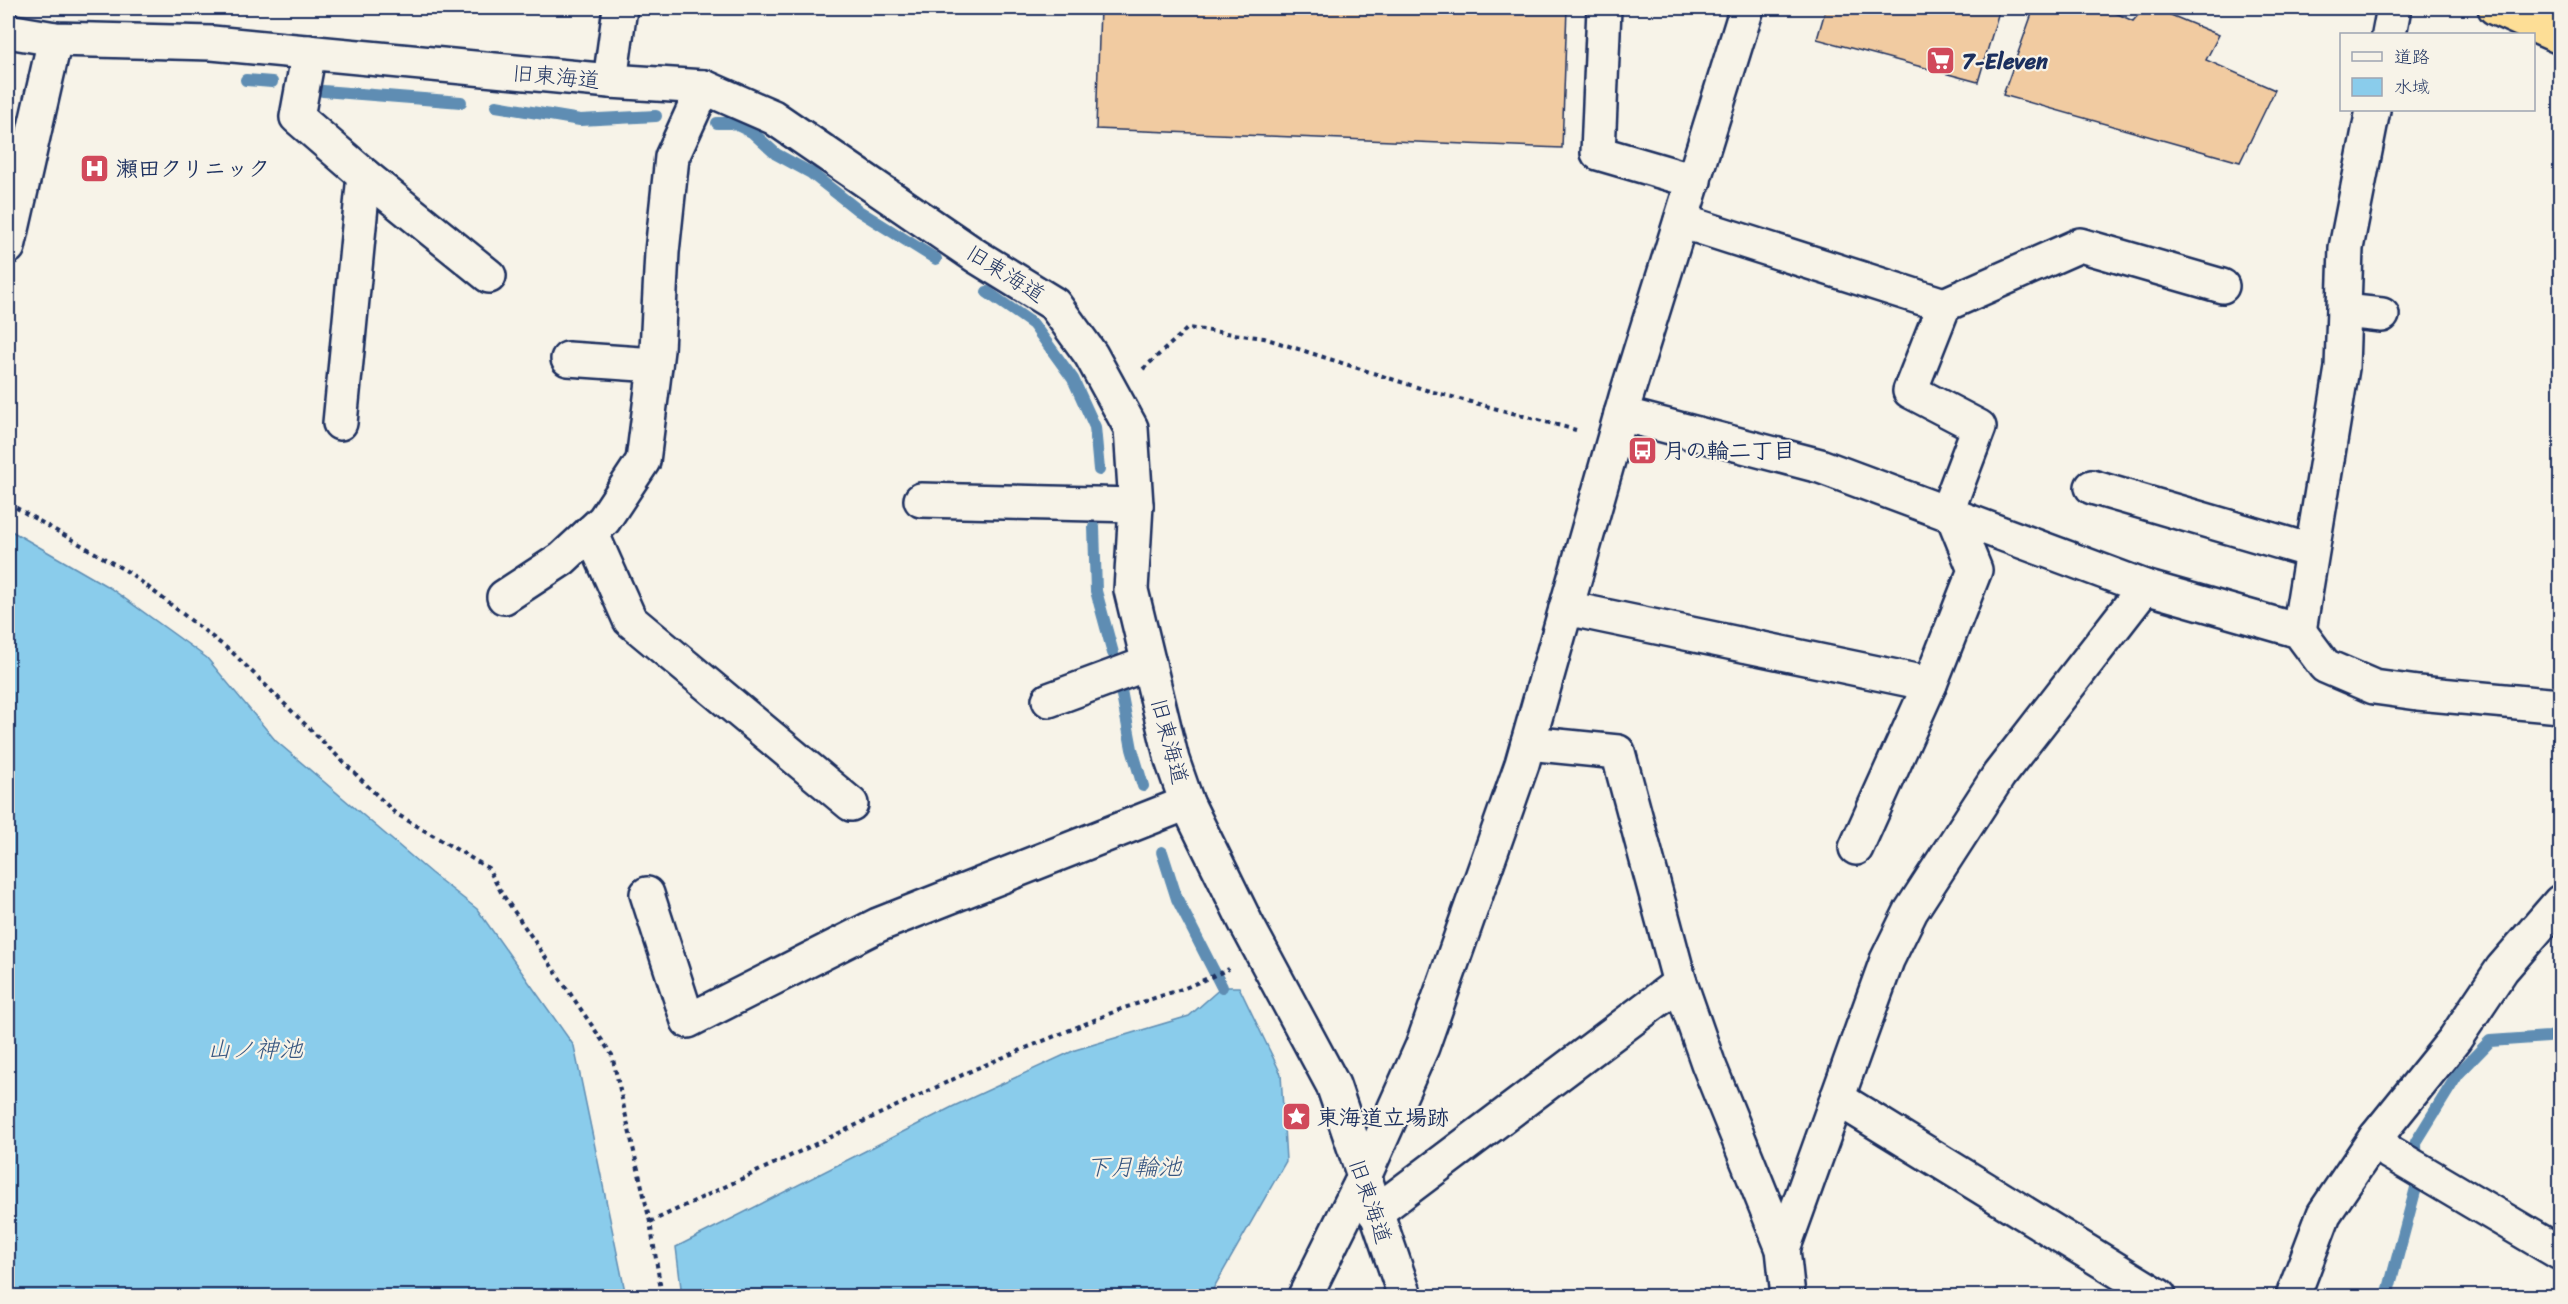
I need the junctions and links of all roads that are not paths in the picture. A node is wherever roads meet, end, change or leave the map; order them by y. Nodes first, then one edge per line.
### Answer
1 (620, 8) edge
2 (1604, 8) edge
3 (1747, 8) edge
4 (2394, 8) edge
5 (2495, 8) edge
6 (8, 31) edge
7 (2389, 33) edge
8 (2560, 37) edge
9 (55, 39) junction
10 (309, 52) junction
11 (610, 81) junction
12 (704, 87) junction
13 (2373, 111) edge
14 (364, 175) junction
15 (1694, 181) junction
16 (1681, 221) junction
17 (8, 247) edge
18 (489, 276) dead end
19 (2222, 286) dead end
20 (1944, 305) junction
21 (2344, 311) junction
22 (2382, 315) dead end
23 (567, 359) dead end
24 (656, 365) junction
25 (340, 423) dead end
26 (1618, 427) junction
27 (2092, 487) dead end
28 (921, 500) dead end
29 (1136, 506) junction
30 (1952, 514) junction
31 (591, 532) junction
32 (2311, 551) junction
33 (2145, 587) junction
34 (504, 597) dead end
35 (1566, 608) junction
36 (2299, 631) junction
37 (1149, 663) junction
38 (1930, 684) junction
39 (1049, 700) dead end
40 (2560, 706) edge
41 (1528, 743) junction
42 (1187, 803) junction
43 (851, 804) dead end
44 (1856, 848) dead end
45 (647, 894) dead end
46 (2560, 902) edge
47 (1680, 983) junction
48 (1837, 1098) junction
49 (2382, 1144) junction
50 (1363, 1179) junction
51 (1375, 1213) junction
52 (1783, 1249) junction
53 (2560, 1253) edge
54 (1305, 1296) edge
55 (1405, 1296) edge
56 (1788, 1296) edge
57 (2159, 1296) edge
58 (2294, 1296) edge

1 - 11 street
2 - 15 street
3 - 15 street
4 - 7 street
5 - 8 highway
6 - 9 street, 旧東海道
9 - 10 street, 旧東海道
9 - 17 street
10 - 11 street, 旧東海道
10 - 14 street
11 - 12 street, 旧東海道
12 - 24 street
12 - 29 street, 旧東海道
13 - 21 street
14 - 18 street
14 - 25 street
15 - 16 street
16 - 20 street
16 - 26 street
19 - 20 street
20 - 30 street
21 - 22 street
21 - 32 street
23 - 24 street
24 - 31 street
26 - 30 street
26 - 35 street
27 - 32 street
28 - 29 street
29 - 37 street, 旧東海道
30 - 33 street
30 - 38 street
31 - 34 street
31 - 43 street
32 - 36 street
33 - 36 street
33 - 48 street
35 - 38 street
35 - 41 street
36 - 40 street
37 - 39 street
37 - 42 street, 旧東海道
38 - 44 street
41 - 47 street
41 - 50 street
42 - 45 street
42 - 50 street, 旧東海道
46 - 49 street
47 - 51 street
47 - 52 street
48 - 52 street
48 - 57 street
49 - 53 street
49 - 58 street
50 - 51 street, 旧東海道
50 - 54 street
51 - 55 street, 旧東海道
52 - 56 street

